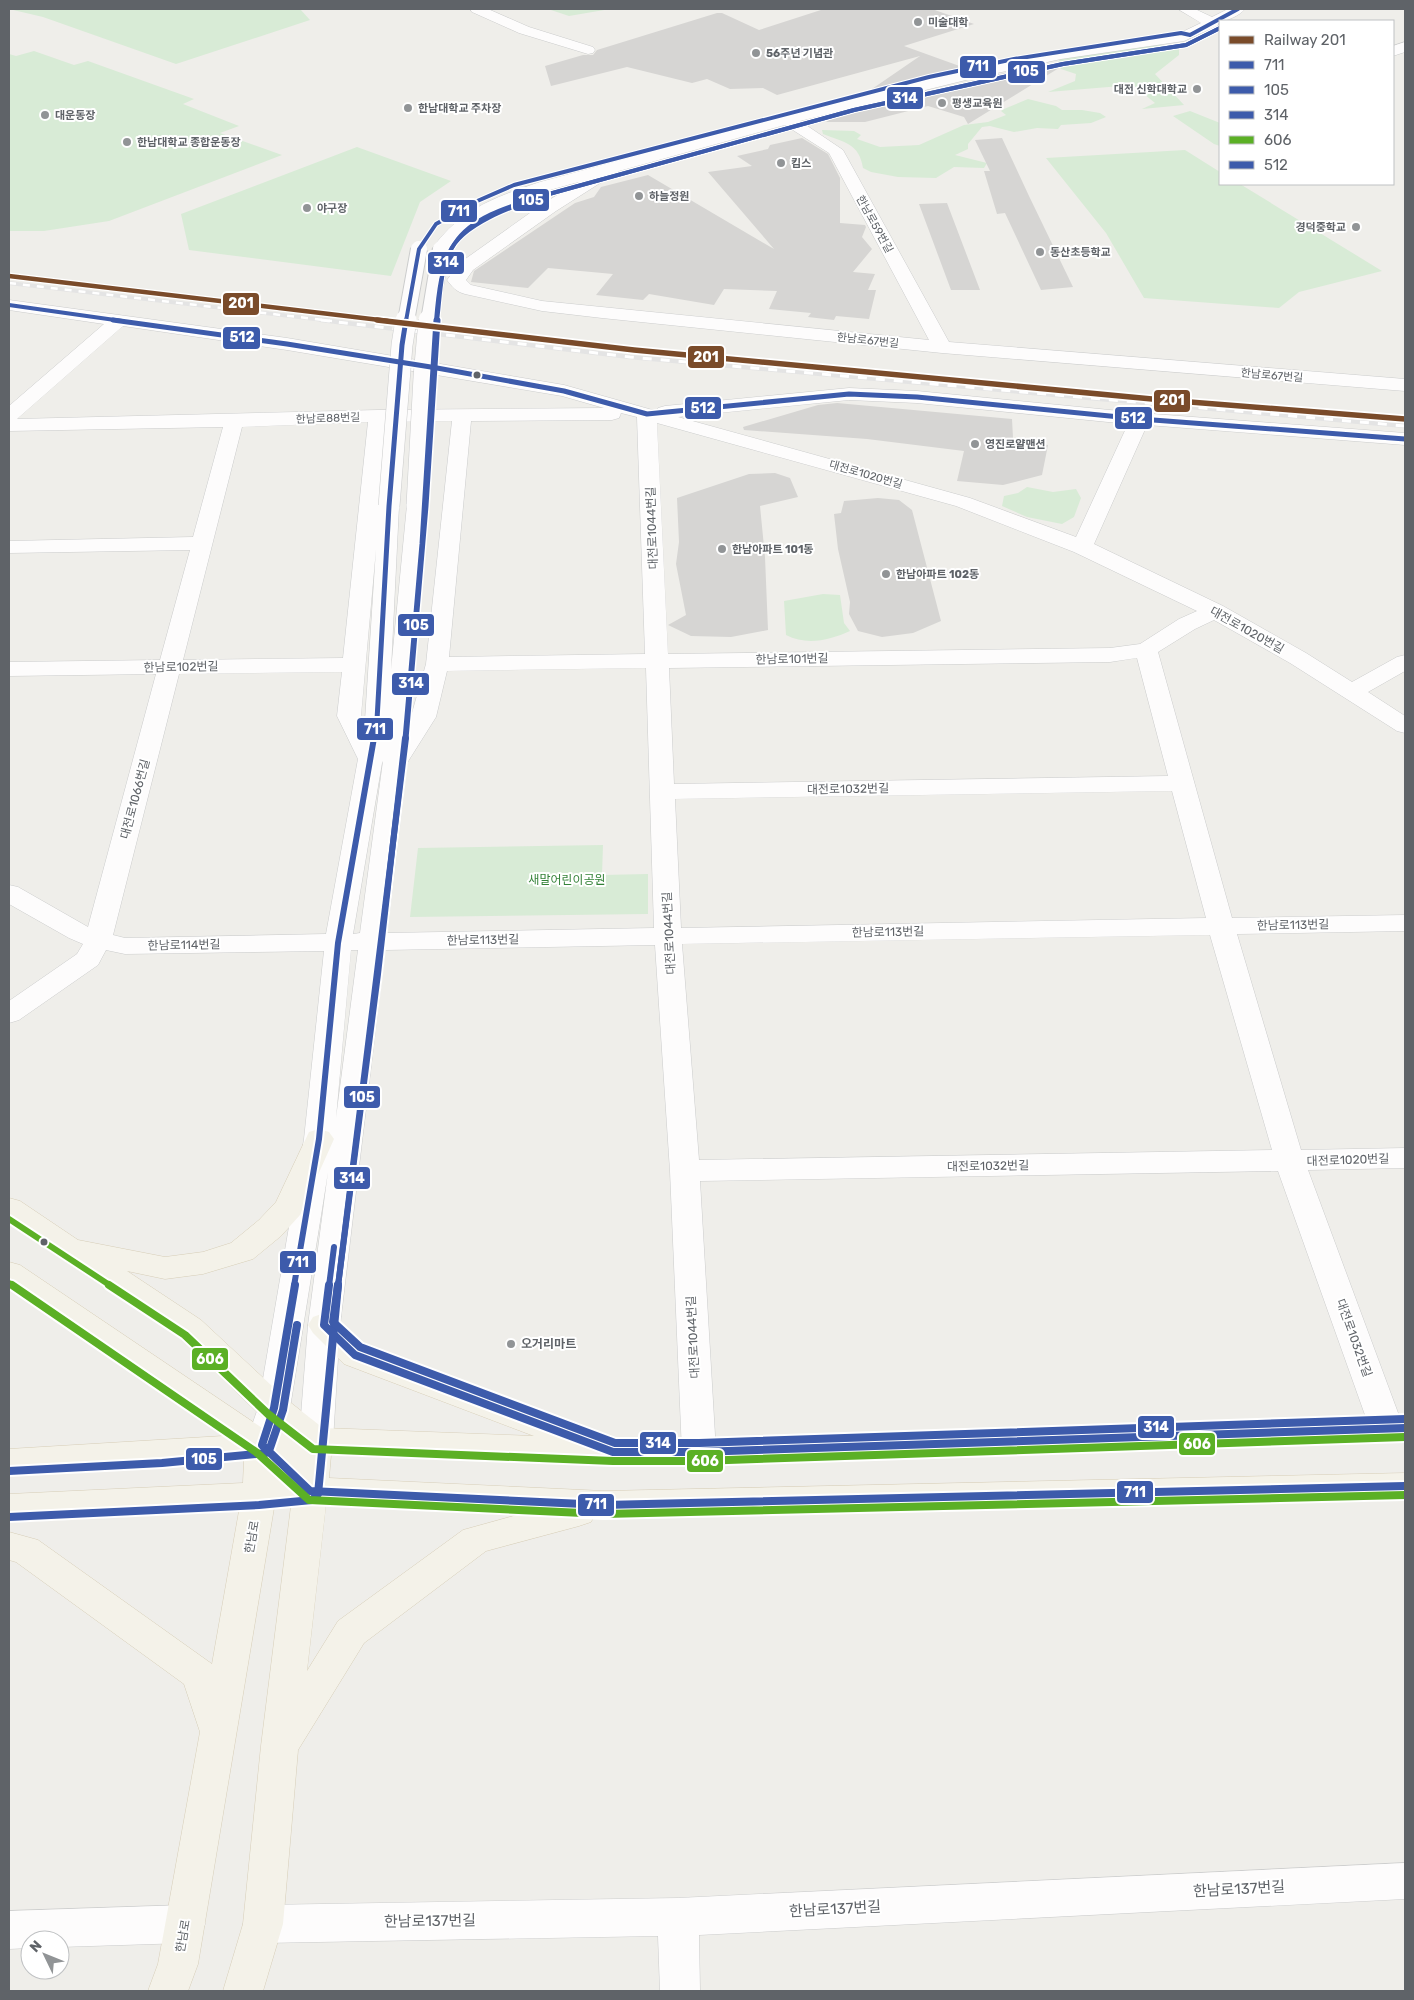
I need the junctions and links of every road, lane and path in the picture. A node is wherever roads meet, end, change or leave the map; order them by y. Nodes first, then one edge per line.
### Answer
1 (477, 9) edge
2 (1185, 9) edge
3 (1238, 9) edge
4 (1212, 23) junction
5 (1190, 35) junction
6 (1219, 37) edge
7 (588, 50) dead end
8 (788, 120) junction
9 (612, 169) junction
10 (532, 191) junction
11 (550, 208) junction
12 (9, 305) edge
13 (119, 320) junction
14 (942, 347) junction
15 (1405, 366) edge
16 (1380, 384) junction
17 (1405, 385) edge
18 (647, 414) junction
19 (462, 415) junction
20 (9, 416) edge
21 (378, 416) junction
22 (1140, 418) junction
23 (234, 421) junction
24 (9, 425) edge
25 (1405, 439) edge
26 (202, 543) junction
27 (9, 546) edge
28 (1082, 547) junction
29 (1215, 611) junction
30 (1146, 650) junction
31 (657, 661) junction
32 (1405, 662) edge
33 (437, 664) junction
34 (354, 665) junction
35 (170, 667) junction
36 (9, 669) edge
37 (1351, 692) junction
38 (1405, 726) edge
39 (383, 762) junction
40 (1183, 783) junction
41 (662, 792) junction
42 (9, 893) edge
43 (1405, 923) edge
44 (1221, 926) junction
45 (668, 936) junction
46 (98, 940) junction
47 (338, 943) junction
48 (371, 943) junction
49 (9, 1014) edge
50 (319, 1139) junction
51 (1405, 1158) edge
52 (1290, 1162) junction
53 (685, 1171) junction
54 (9, 1209) edge
55 (67, 1247) junction
56 (9, 1273) edge
57 (324, 1325) junction
58 (274, 1408) junction
59 (1396, 1429) edge
60 (316, 1441) junction
61 (262, 1445) junction
62 (613, 1452) junction
63 (699, 1452) junction
64 (9, 1462) edge
65 (310, 1491) junction
66 (1404, 1492) edge
67 (259, 1496) junction
68 (604, 1505) junction
69 (9, 1508) edge
70 (9, 1546) edge
71 (218, 1731) junction
72 (280, 1746) junction
73 (1405, 1881) edge
74 (678, 1917) junction
75 (185, 1924) junction
76 (263, 1924) junction
77 (9, 1930) edge
78 (168, 1991) edge
79 (243, 1991) edge
80 (680, 1991) edge

1 - 7 street
2 - 4 street
3 - 4 street, 한남로
4 - 5 street, 한남로
5 - 6 street
5 - 8 street, 한남로
5 - 39 street, 한남로, bridge
8 - 9 street, 한남로
8 - 14 street, 한남로59번길
9 - 10 street, 한남로
9 - 11 street
10 - 11 street
10 - 39 street, 한남로, bridge
11 - 14 street, 한남로67번길
12 - 13 street, 대전로1020번길
13 - 18 street, 대전로1020번길
13 - 20 street
14 - 16 street, 한남로67번길
15 - 16 street
16 - 17 street, 한남로67번길
18 - 19 street, 한남로88번길
18 - 22 street
18 - 28 street, 대전로1020번길
18 - 31 street, 대전로1044번길
19 - 21 street, 한남로88번길
19 - 33 street
21 - 23 street, 한남로88번길
21 - 34 street
22 - 25 street
22 - 28 street
23 - 24 street, 한남로88번길
23 - 26 street, 대전로1066번길
26 - 27 street
26 - 35 street, 대전로1066번길
28 - 29 street, 대전로1020번길
29 - 30 street
29 - 37 street, 대전로1020번길
30 - 31 street, 한남로101번길
30 - 40 street, 대전로1032번길
31 - 33 street, 한남로101번길
31 - 41 street, 대전로1044번길
32 - 37 street
33 - 39 street
34 - 35 street, 한남로102번길
34 - 39 street
35 - 36 street, 한남로102번길
35 - 46 street, 대전로1066번길
37 - 38 street, 대전로1020번길
39 - 47 street, 한남로
39 - 48 street, 한남로
40 - 41 street, 대전로1032번길
40 - 44 street, 대전로1032번길
41 - 45 street, 대전로1044번길
42 - 46 street, 한남로114번길
43 - 44 street, 한남로113번길
44 - 45 street, 한남로113번길
44 - 52 street, 대전로1032번길
45 - 48 street, 한남로113번길
45 - 53 street, 대전로1044번길
46 - 47 street, 한남로114번길
46 - 49 street, 대전로1066번길
47 - 48 street, 한남로114번길
47 - 50 street, 한남로
48 - 57 street, 한남로
50 - 55 main road
50 - 58 street, 한남로
51 - 52 street, 대전로1020번길
52 - 53 street, 대전로1032번길
52 - 59 street, 대전로1032번길
53 - 63 street, 대전로1044번길
54 - 55 main road
55 - 58 main road
56 - 61 main road
57 - 60 street, 한남로
57 - 62 main road
58 - 60 main road
58 - 61 street, 한남로
59 - 63 main road
60 - 61 main road
60 - 62 main road
60 - 65 main road, 한남로
61 - 64 main road
61 - 65 main road
61 - 67 main road, 한남로
62 - 63 main road
65 - 67 main road
65 - 68 main road
65 - 72 main road, 한남로
66 - 68 main road
67 - 69 main road
67 - 71 main road, 한남로
68 - 72 main road
70 - 71 main road
71 - 75 main road, 한남로
72 - 76 main road, 한남로
73 - 74 street, 한남로137번길
74 - 76 street, 한남로137번길
74 - 80 street
75 - 77 street
75 - 78 main road, 한남로
76 - 79 main road, 한남로

